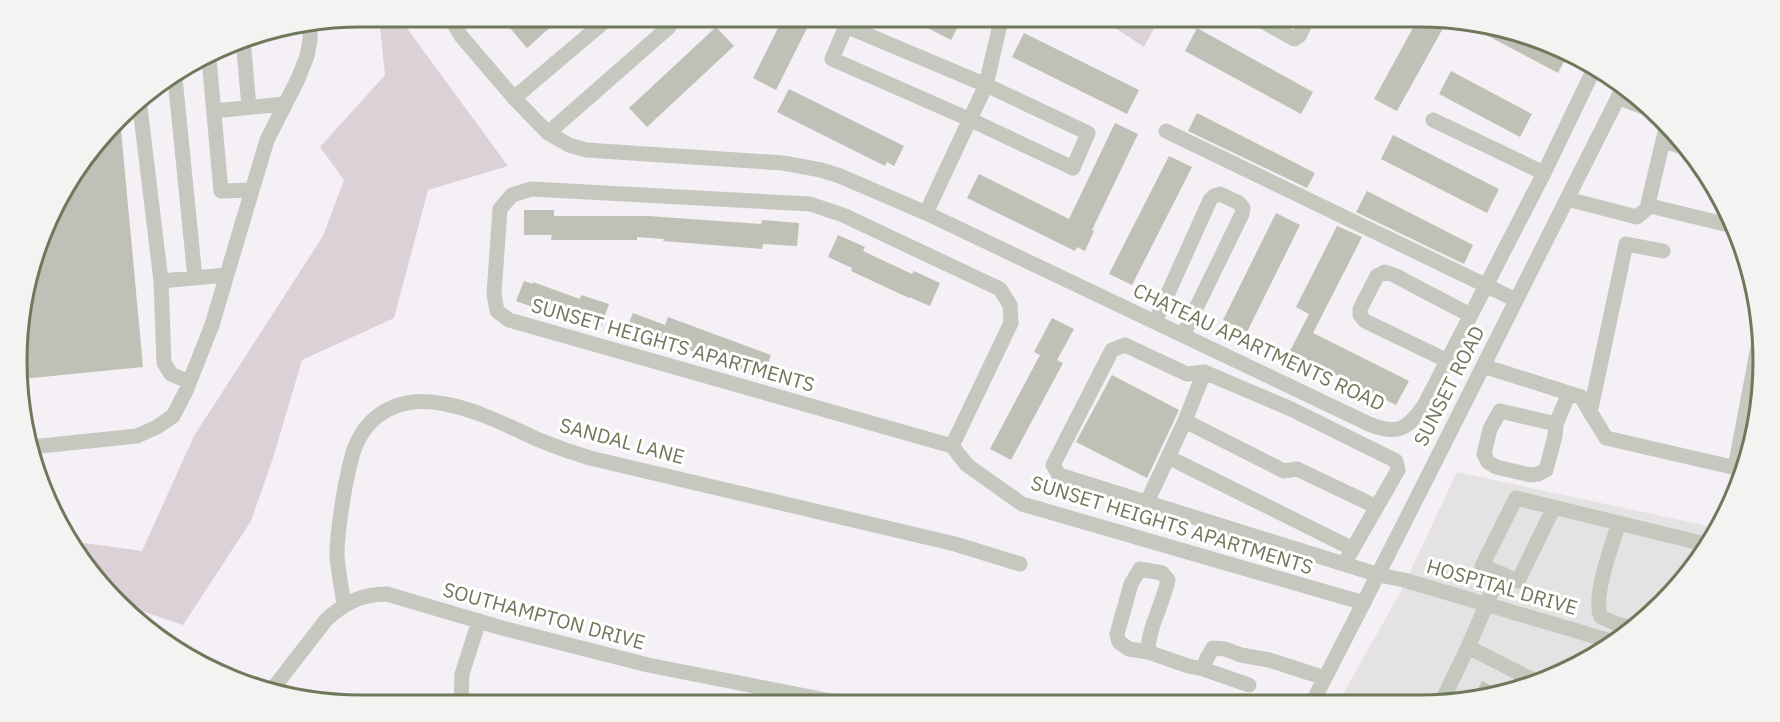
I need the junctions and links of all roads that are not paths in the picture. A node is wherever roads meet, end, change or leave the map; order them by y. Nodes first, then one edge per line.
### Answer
1 (456, 27) edge
2 (598, 27) edge
3 (669, 27) edge
4 (846, 27) edge
5 (848, 27) edge
6 (999, 27) edge
7 (1273, 27) edge
8 (1304, 27) edge
9 (310, 31) edge
10 (244, 48) edge
11 (209, 63) edge
12 (1591, 75) edge
13 (176, 82) edge
14 (986, 85) junction
15 (1619, 94) edge
16 (514, 98) junction
17 (284, 104) junction
18 (249, 107) junction
19 (140, 111) edge
20 (214, 111) junction
21 (971, 120) junction
22 (1433, 120) dead end
23 (1166, 130) dead end
24 (548, 133) junction
25 (1665, 135) edge
26 (1544, 173) junction
27 (252, 190) junction
28 (1567, 199) junction
29 (1647, 208) junction
30 (926, 213) junction
31 (1724, 224) edge
32 (1663, 251) dead end
33 (227, 275) junction
34 (195, 278) junction
35 (161, 281) junction
36 (1486, 285) junction
37 (1516, 300) junction
38 (1470, 315) junction
39 (1155, 322) junction
40 (1183, 335) junction
41 (1448, 361) junction
42 (1483, 366) junction
43 (1204, 372) junction
44 (189, 382) junction
45 (1569, 393) junction
46 (1590, 413) junction
47 (1185, 421) junction
48 (1556, 424) junction
49 (38, 446) edge
50 (952, 446) junction
51 (1168, 457) junction
52 (1735, 468) edge
53 (1147, 502) junction
54 (1377, 507) junction
55 (1554, 507) junction
56 (1619, 523) junction
57 (1700, 543) edge
58 (1353, 549) junction
59 (1020, 564) dead end
60 (1344, 564) junction
61 (1500, 573) junction
62 (1378, 575) junction
63 (1364, 603) junction
64 (344, 605) junction
65 (1487, 605) junction
66 (479, 621) junction
67 (1623, 625) edge
68 (1605, 639) edge
69 (1468, 647) junction
70 (1148, 652) junction
71 (1203, 669) junction
72 (1527, 677) edge
73 (1325, 678) junction
74 (276, 684) edge
75 (1250, 685) dead end
76 (1446, 694) edge
77 (461, 695) edge
78 (799, 695) edge
79 (1316, 695) edge

1 - 16 street, CHATEAU APARTMENTS ROAD
2 - 16 street
3 - 24 street
4 - 21 street
5 - 14 street
6 - 14 street
7 - 8 street
9 - 17 street
10 - 18 street
11 - 20 street
12 - 26 street, CHATEAU APARTMENTS ROAD
13 - 34 street
14 - 21 street
14 - 21 street
15 - 28 street, SUNSET ROAD
16 - 24 street, CHATEAU APARTMENTS ROAD
17 - 18 street
17 - 27 street
18 - 20 street
19 - 35 street
20 - 27 street
21 - 30 street
22 - 26 street
23 - 36 street
24 - 30 street, CHATEAU APARTMENTS ROAD
25 - 29 street
26 - 36 street, CHATEAU APARTMENTS ROAD
27 - 33 street
28 - 29 street
28 - 37 street, SUNSET ROAD
29 - 31 street
30 - 39 street, CHATEAU APARTMENTS ROAD
32 - 46 street
33 - 34 street
33 - 44 street
34 - 35 street
35 - 44 street
36 - 37 street
36 - 38 street, CHATEAU APARTMENTS ROAD
37 - 42 street, SUNSET ROAD
38 - 41 street, CHATEAU APARTMENTS ROAD
38 - 41 street
39 - 40 street, CHATEAU APARTMENTS ROAD
39 - 40 street
40 - 41 street, CHATEAU APARTMENTS ROAD
42 - 45 street
42 - 62 street, SUNSET ROAD
43 - 47 street
43 - 53 street, HOSPITAL DRIVE
43 - 54 street
44 - 49 street
45 - 46 street
45 - 48 street
46 - 52 street
47 - 51 street
47 - 54 street
48 - 48 street
50 - 50 street, SUNSET HEIGHTS APARTMENTS
50 - 63 street, SUNSET HEIGHTS APARTMENTS
51 - 53 street
51 - 58 street
53 - 60 street, HOSPITAL DRIVE
54 - 58 street
55 - 56 street
55 - 61 street
55 - 61 street
56 - 57 street
56 - 67 street
58 - 60 street
59 - 64 street, SANDAL LANE
60 - 62 street, HOSPITAL DRIVE
61 - 65 street
62 - 63 street, SUNSET ROAD
62 - 65 street, HOSPITAL DRIVE
63 - 73 street, SUNSET ROAD
64 - 66 street, SOUTHAMPTON DRIVE
64 - 74 street, SOUTHAMPTON DRIVE
65 - 68 street, HOSPITAL DRIVE
65 - 69 street
66 - 77 street
66 - 78 street, SOUTHAMPTON DRIVE
69 - 72 street
69 - 76 street
70 - 70 street
70 - 71 street
71 - 73 street
71 - 75 street
73 - 79 street, SUNSET ROAD

